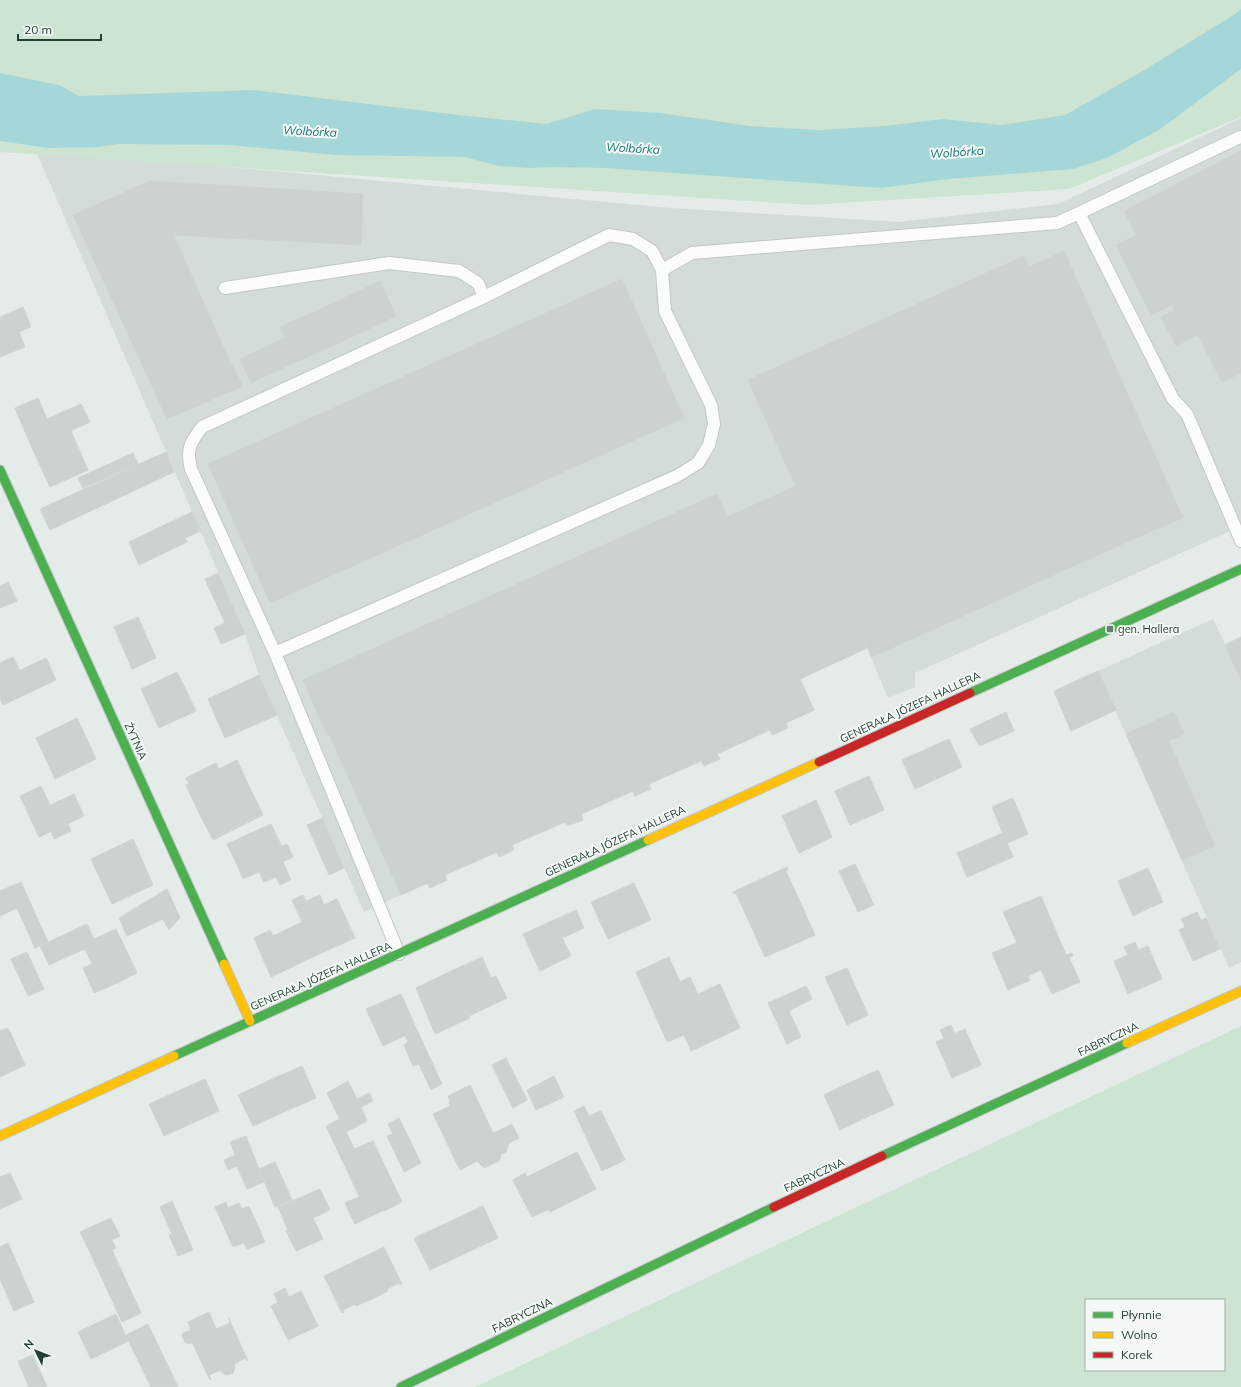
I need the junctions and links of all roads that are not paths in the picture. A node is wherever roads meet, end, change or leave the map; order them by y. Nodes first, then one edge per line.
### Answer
1 (1240, 137) dead end
2 (1079, 213) junction
3 (662, 270) junction
4 (225, 288) dead end
5 (484, 297) junction
6 (0, 470) edge
7 (1241, 541) edge
8 (1241, 569) edge
9 (275, 653) junction
10 (399, 954) junction
11 (1241, 992) edge
12 (250, 1021) junction
13 (0, 1136) edge
14 (401, 1387) edge

1 - 2 lane
2 - 3 lane
2 - 7 lane
3 - 5 lane
3 - 9 lane
4 - 5 lane
5 - 9 lane
6 - 12 street, ŻYTNIA
8 - 10 street, GENERAŁA JÓZEFA HALLERA
9 - 10 lane
10 - 12 street, GENERAŁA JÓZEFA HALLERA
11 - 14 street, FABRYCZNA
12 - 13 street, GENERAŁA JÓZEFA HALLERA

